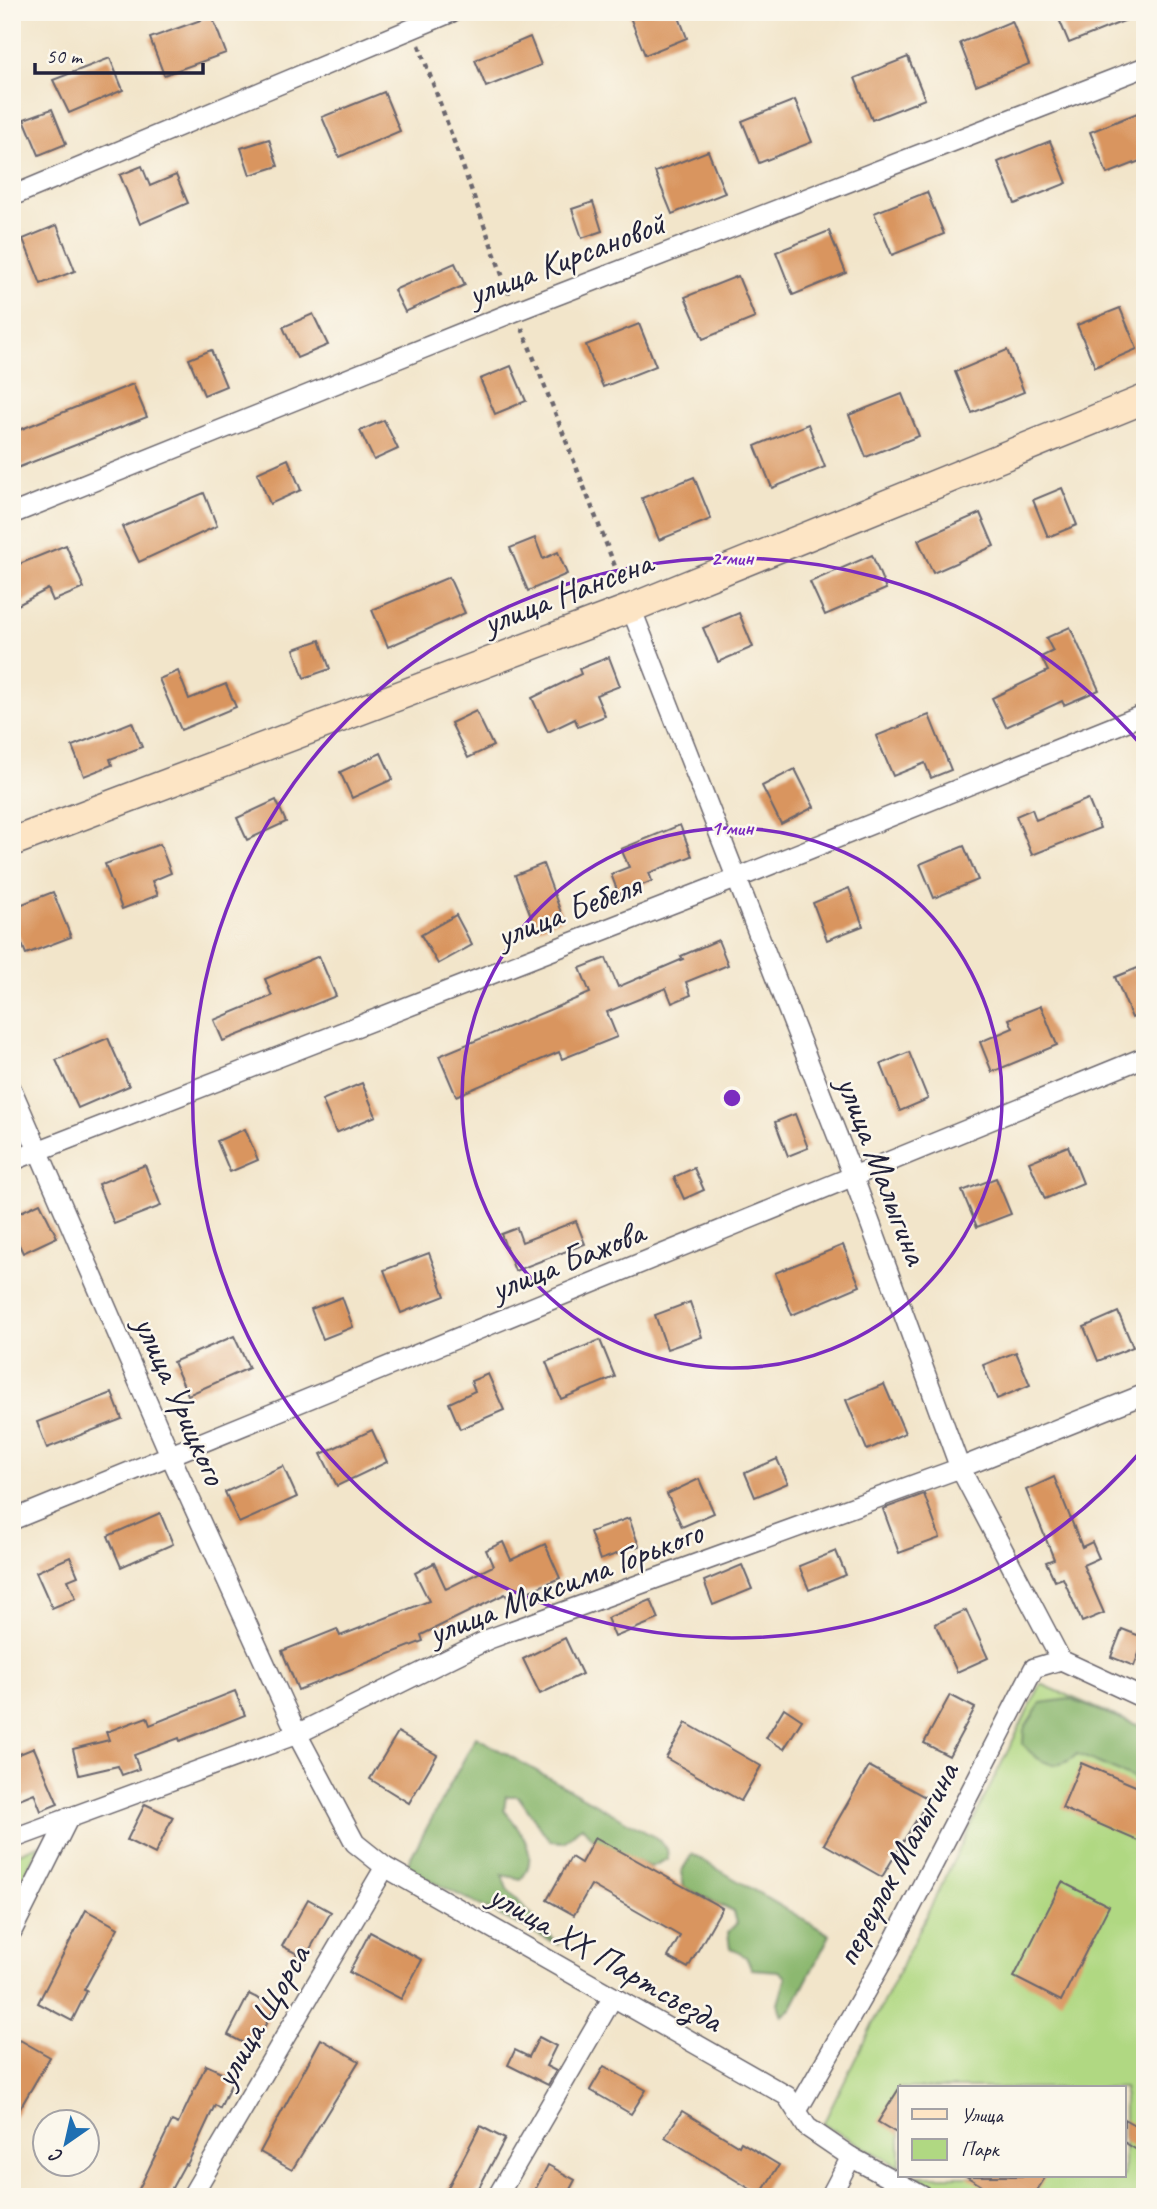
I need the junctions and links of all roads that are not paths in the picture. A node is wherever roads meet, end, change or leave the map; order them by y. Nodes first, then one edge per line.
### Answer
1 (452, 12) edge
2 (1145, 67) edge
3 (12, 196) edge
4 (1145, 399) edge
5 (12, 514) edge
6 (631, 608) junction
7 (1145, 714) edge
8 (12, 842) edge
9 (735, 879) junction
10 (1145, 1057) edge
11 (12, 1090) edge
12 (38, 1151) junction
13 (12, 1161) edge
14 (853, 1176) junction
15 (1145, 1394) edge
16 (171, 1457) junction
17 (960, 1468) junction
18 (12, 1520) edge
19 (1060, 1660) junction
20 (1145, 1699) edge
21 (297, 1734) junction
22 (69, 1817) junction
23 (12, 1839) edge
24 (385, 1867) junction
25 (12, 1931) edge
26 (613, 1997) junction
27 (797, 2111) junction
28 (851, 2157) junction
29 (191, 2197) edge
30 (497, 2197) edge
31 (830, 2197) edge
32 (924, 2197) edge

1 - 3 street
2 - 5 street, улица Кирсановой
4 - 6 main road, улица Нансена
6 - 8 main road, улица Нансена
6 - 9 street, улица Малыгина
7 - 9 street, улица Бебеля
9 - 12 street, улица Бебеля
9 - 14 street, улица Малыгина
10 - 14 street, улица Бажова
11 - 12 street, улица Урицкого
12 - 13 street, улица Бебеля
12 - 16 street, улица Урицкого
14 - 16 street, улица Бажова
14 - 17 street, улица Малыгина
15 - 17 street, улица Максима Горького
16 - 18 street, улица Бажова
16 - 21 street, улица Урицкого
17 - 19 street, улица Малыгина
17 - 21 street, улица Максима Горького
19 - 20 street
19 - 27 street, переулок Малыгина
21 - 22 street, улица Максима Горького
21 - 24 street, улица XX Партсъезда
22 - 23 street, улица Максима Горького
22 - 25 street
24 - 26 street, улица XX Партсъезда
24 - 29 street, улица Щорса
26 - 27 street, улица XX Партсъезда
26 - 30 street
27 - 28 street, улица XX Партсъезда
28 - 31 street
28 - 32 street, улица XX Партсъезда

